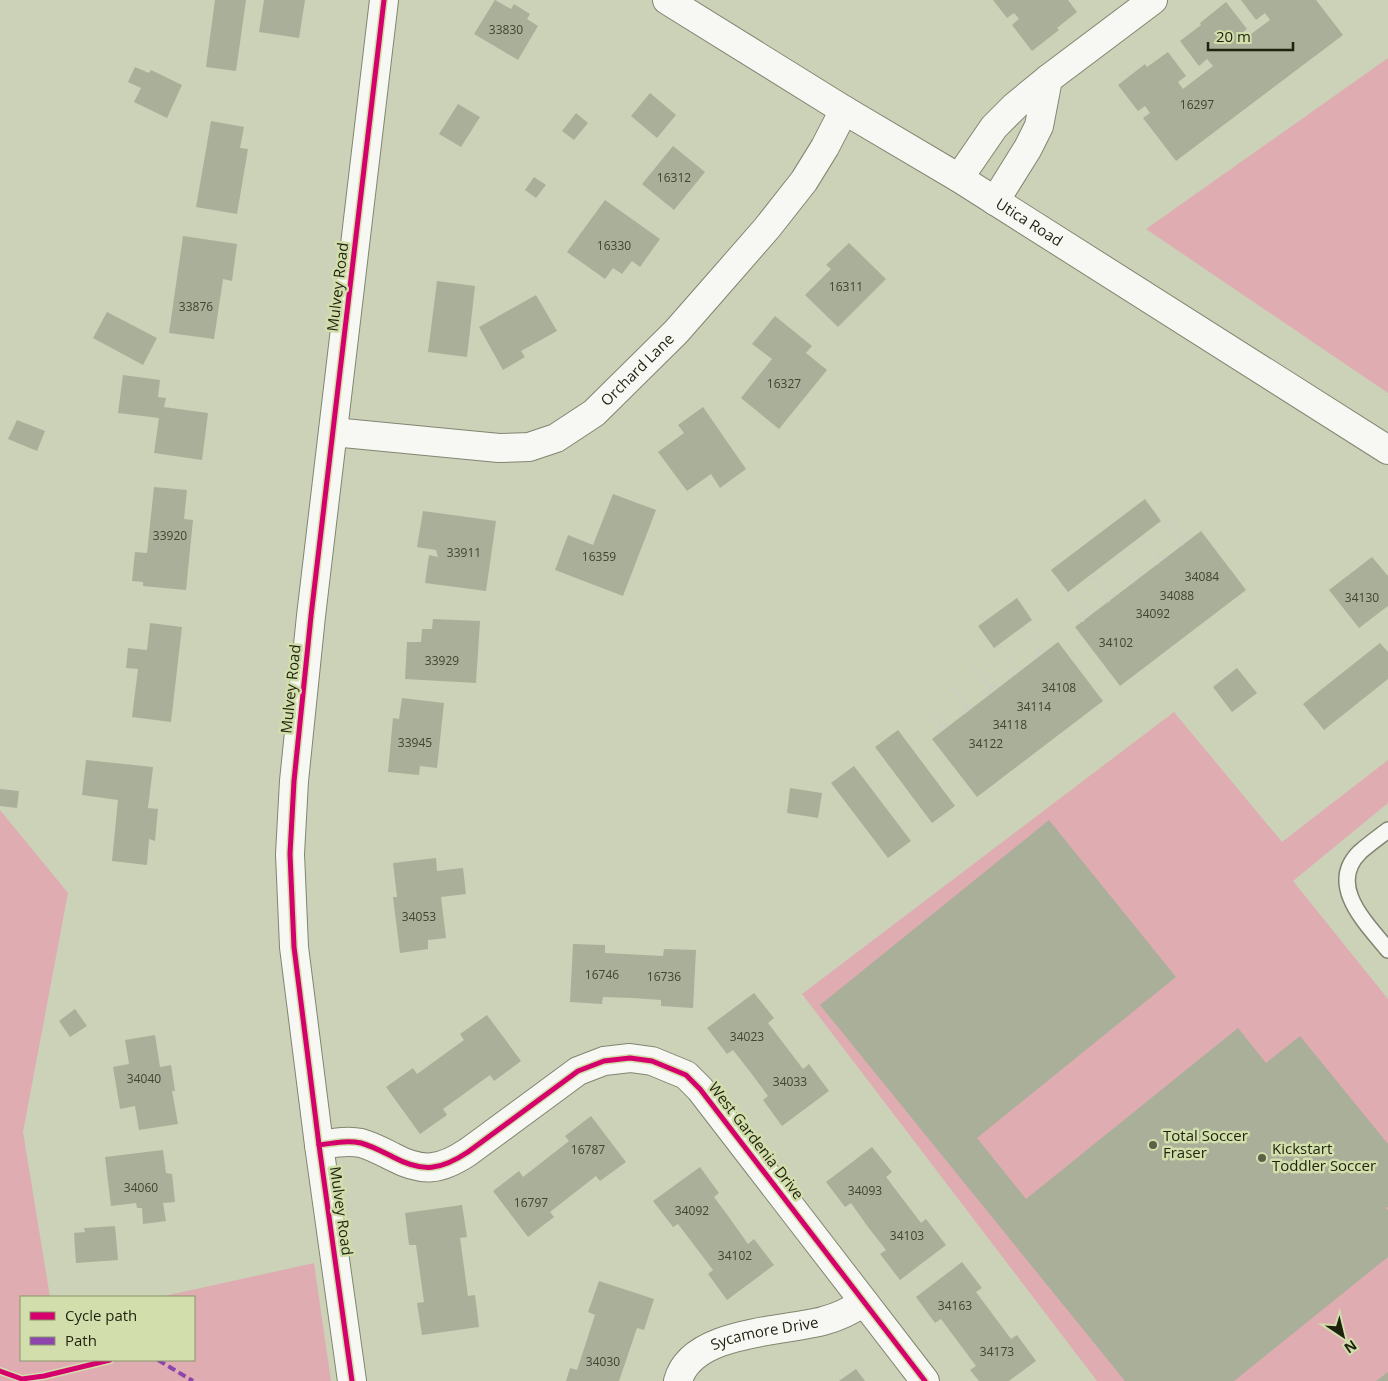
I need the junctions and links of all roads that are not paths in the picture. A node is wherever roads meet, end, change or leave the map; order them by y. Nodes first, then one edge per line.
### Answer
1 (384, 0) edge
2 (668, 0) edge
3 (1154, 0) edge
4 (1048, 79) junction
5 (844, 110) junction
6 (959, 178) junction
7 (995, 201) junction
8 (333, 432) junction
9 (1388, 450) edge
10 (1388, 830) edge
11 (1388, 950) edge
12 (319, 1146) junction
13 (864, 1302) junction
14 (352, 1381) edge
15 (678, 1381) edge
16 (925, 1381) edge

1 - 8 street, Mulvey Road
2 - 5 street, Utica Road
3 - 4 street
4 - 6 street
4 - 7 street
5 - 6 street, Utica Road
5 - 8 street, Orchard Lane
6 - 7 street, Utica Road
7 - 9 street, Utica Road
8 - 12 street, Mulvey Road
10 - 11 lane
12 - 13 street, West Gardenia Drive
12 - 14 street, Mulvey Road
13 - 15 street, Sycamore Drive
13 - 16 street, West Gardenia Drive

